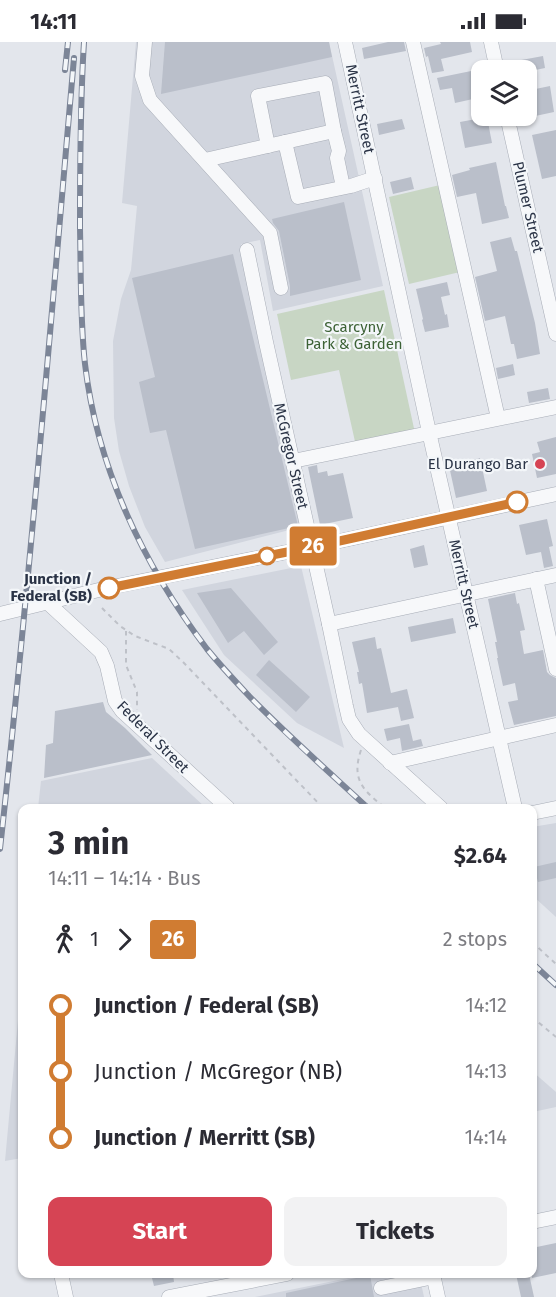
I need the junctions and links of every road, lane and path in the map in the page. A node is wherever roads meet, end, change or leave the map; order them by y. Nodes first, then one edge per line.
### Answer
1 (145, 42) edge
2 (345, 42) edge
3 (413, 42) edge
4 (491, 42) edge
5 (495, 60) edge
6 (509, 126) edge
7 (334, 130) junction
8 (285, 142) junction
9 (268, 146) junction
10 (206, 160) junction
11 (375, 178) junction
12 (343, 188) junction
13 (247, 250) dead end
14 (281, 288) dead end
15 (556, 334) edge
16 (556, 407) edge
17 (498, 418) junction
18 (429, 432) junction
19 (293, 461) junction
20 (556, 494) edge
21 (449, 517) junction
22 (312, 547) junction
23 (556, 574) edge
24 (536, 579) junction
25 (466, 594) junction
26 (48, 603) junction
27 (102, 608) dead end
28 (0, 614) edge
29 (329, 624) junction
30 (126, 631) junction
31 (556, 669) edge
32 (137, 725) junction
33 (556, 725) edge
34 (499, 737) junction
35 (365, 739) junction
36 (390, 763) junction
37 (224, 804) edge
38 (318, 804) edge
39 (380, 804) edge
40 (436, 804) edge
41 (514, 804) edge
42 (556, 808) edge
43 (537, 812) edge
44 (537, 947) edge
45 (556, 964) edge
46 (537, 1021) edge
47 (556, 1037) edge
48 (556, 1217) edge
49 (537, 1221) edge
50 (62, 1278) edge
51 (266, 1278) edge
52 (421, 1278) edge
53 (434, 1278) edge
54 (381, 1288) dead end
55 (66, 1297) edge
56 (169, 1297) edge
57 (438, 1297) edge

1 - 10 street
2 - 11 street, Merritt Street
3 - 17 street
4 - 5 street
6 - 15 street, Plumer Street
7 - 8 street
7 - 9 street
7 - 12 street
8 - 9 street
8 - 12 street
9 - 10 street
10 - 14 street
11 - 12 street
11 - 18 street, Merritt Street
13 - 19 street, McGregor Street
16 - 17 street
17 - 18 street
18 - 19 street
18 - 21 street, Merritt Street
19 - 22 street, McGregor Street
20 - 21 street
21 - 22 street
21 - 25 street, Merritt Street
22 - 26 street
22 - 29 street, McGregor Street
23 - 24 street
24 - 25 street
24 - 31 street
25 - 29 street
25 - 34 street, Merritt Street
26 - 28 street
26 - 32 street, Federal Street
27 - 30 path
29 - 35 street, McGregor Street
30 - 32 path
30 - 38 path
32 - 37 street, Federal Street
33 - 34 street
34 - 36 street
34 - 41 street, Merritt Street
35 - 36 street, McGregor Street
35 - 39 path
36 - 40 street, McGregor Street
42 - 43 street
44 - 45 path
46 - 47 path
48 - 49 street
50 - 55 street
51 - 56 street
52 - 54 street
53 - 57 street

